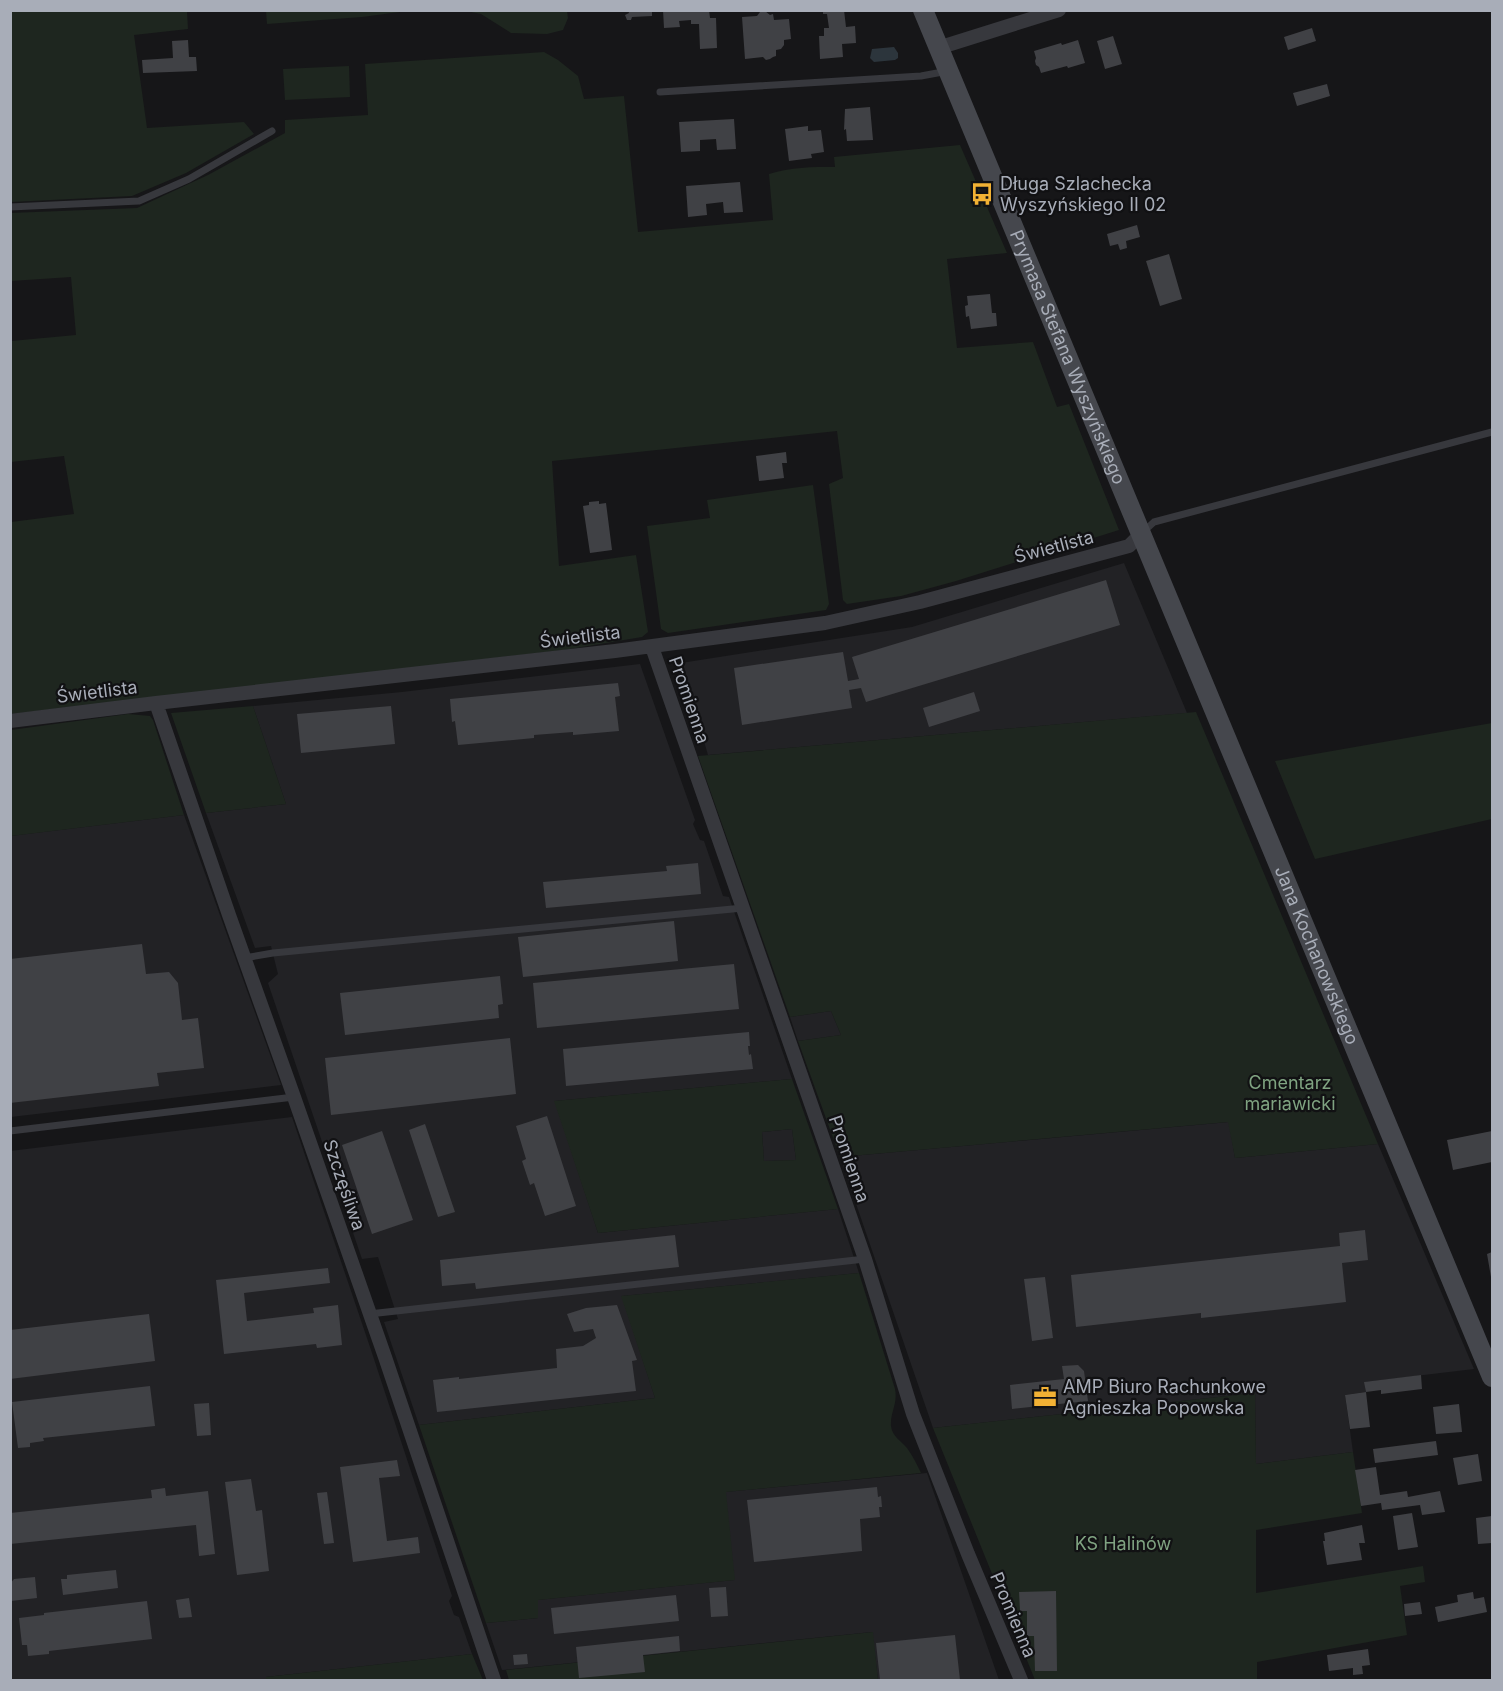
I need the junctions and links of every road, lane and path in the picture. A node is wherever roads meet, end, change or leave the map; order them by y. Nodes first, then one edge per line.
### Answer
1 (923, 10) edge
2 (1059, 10) edge
3 (938, 48) junction
4 (948, 71) junction
5 (660, 92) dead end
6 (272, 131) dead end
7 (10, 207) edge
8 (1492, 432) edge
9 (1141, 534) junction
10 (652, 647) junction
11 (156, 703) junction
12 (10, 721) edge
13 (743, 908) junction
14 (244, 958) junction
15 (294, 1097) junction
16 (10, 1131) edge
17 (865, 1259) junction
18 (369, 1314) junction
19 (1492, 1377) edge
20 (494, 1680) edge
21 (1021, 1680) edge

1 - 3 street, Prymasa Stefana Wyszyńskiego
2 - 3 street
3 - 4 street, Prymasa Stefana Wyszyńskiego
4 - 5 lane
4 - 9 street, Prymasa Stefana Wyszyńskiego
6 - 7 lane
8 - 9 lane
9 - 10 street, Świetlista
9 - 19 street, Jana Kochanowskiego
10 - 11 street, Świetlista
10 - 13 street, Promienna
11 - 12 street, Świetlista
11 - 14 street, Szczęśliwa
13 - 14 lane
13 - 17 street, Promienna
14 - 15 street, Szczęśliwa
15 - 16 lane
15 - 18 street, Szczęśliwa
17 - 18 lane
17 - 21 street, Promienna
18 - 20 street, Szczęśliwa

